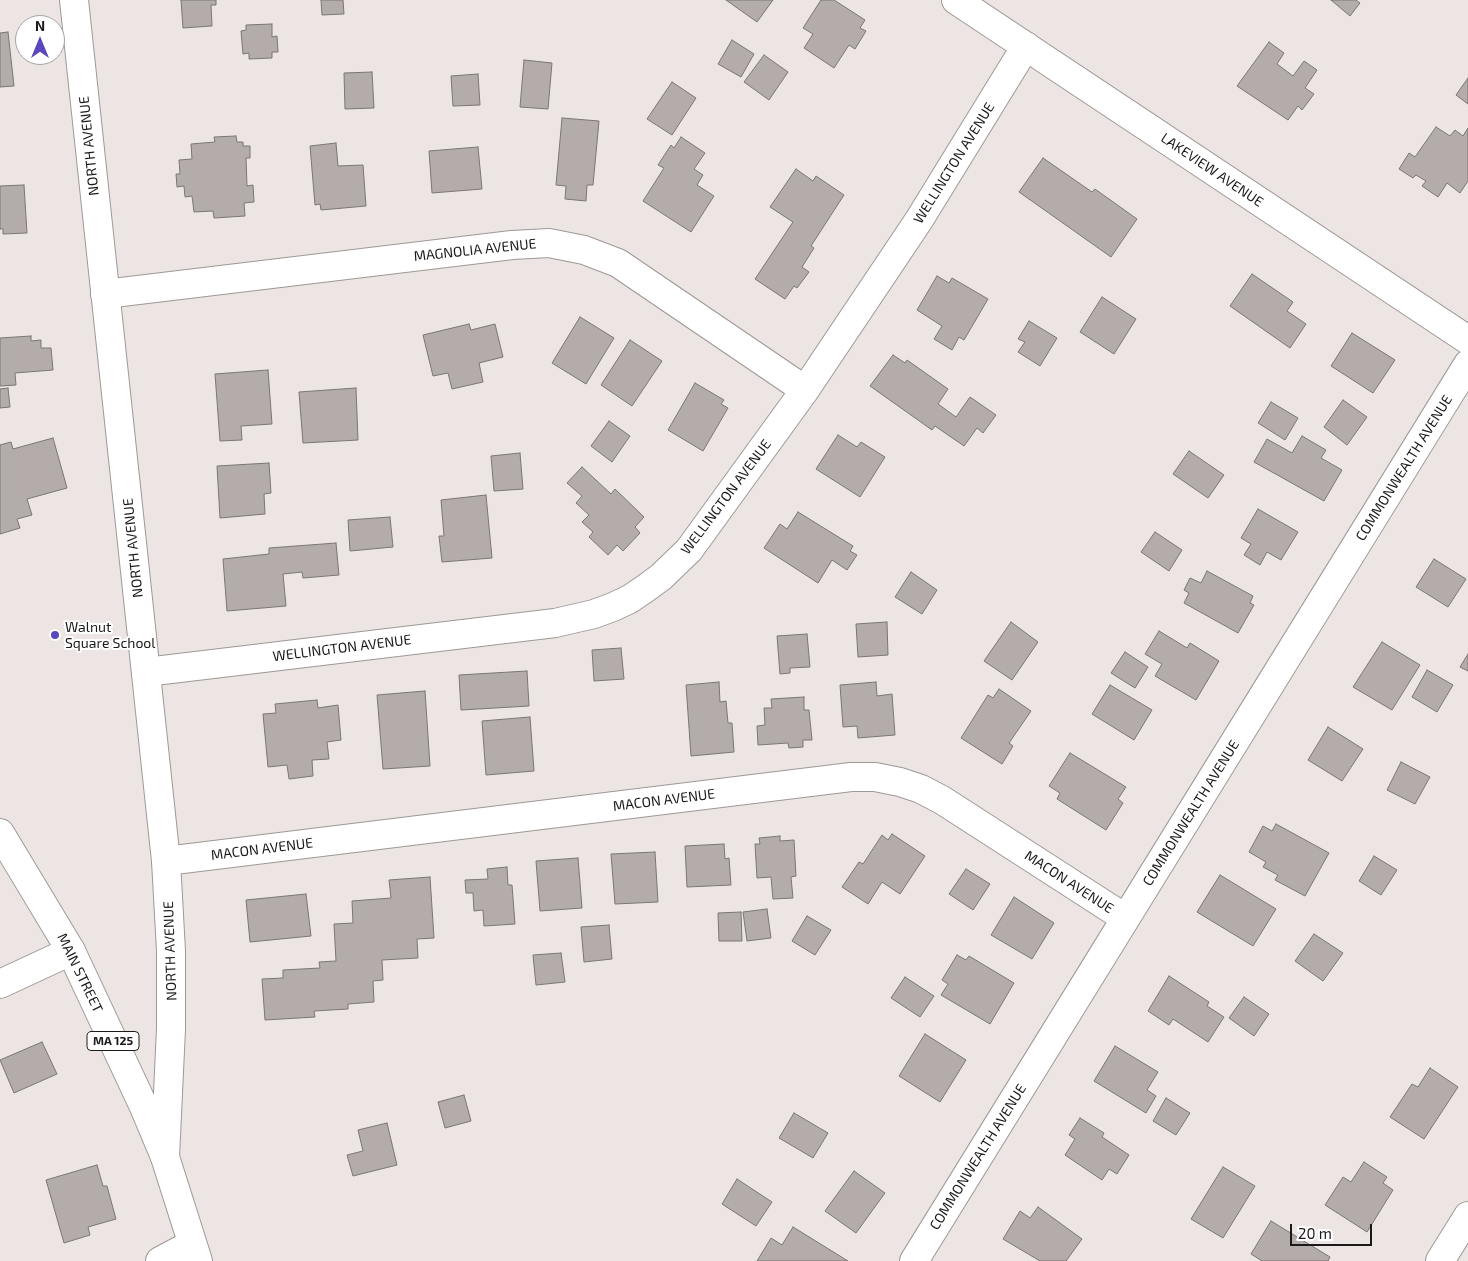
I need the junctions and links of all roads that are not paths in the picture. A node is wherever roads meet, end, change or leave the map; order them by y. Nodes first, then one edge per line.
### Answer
1 (74, 0) edge
2 (956, 0) edge
3 (1026, 46) junction
4 (105, 294) junction
5 (1468, 340) edge
6 (1468, 364) edge
7 (805, 390) junction
8 (146, 672) junction
9 (0, 833) edge
10 (166, 861) junction
11 (1126, 918) junction
12 (71, 951) junction
13 (0, 984) edge
14 (165, 1157) junction
15 (1468, 1216) edge
16 (195, 1253) edge
17 (160, 1261) edge
18 (914, 1261) edge
19 (1440, 1261) edge

1 - 4 street, NORTH AVENUE
2 - 3 street, LAKEVIEW AVENUE
3 - 5 street, LAKEVIEW AVENUE
3 - 7 street, WELLINGTON AVENUE
4 - 7 street, MAGNOLIA AVENUE
4 - 8 street, NORTH AVENUE
6 - 11 street, COMMONWEALTH AVENUE
7 - 8 street, WELLINGTON AVENUE
8 - 10 street, NORTH AVENUE
9 - 12 street, MAIN STREET / MA 125
10 - 11 street, MACON AVENUE
10 - 14 street, NORTH AVENUE
11 - 18 street, COMMONWEALTH AVENUE
12 - 13 street
12 - 14 street, MAIN STREET / MA 125
14 - 16 street, MAIN STREET / MA 125
15 - 19 street
16 - 17 street

